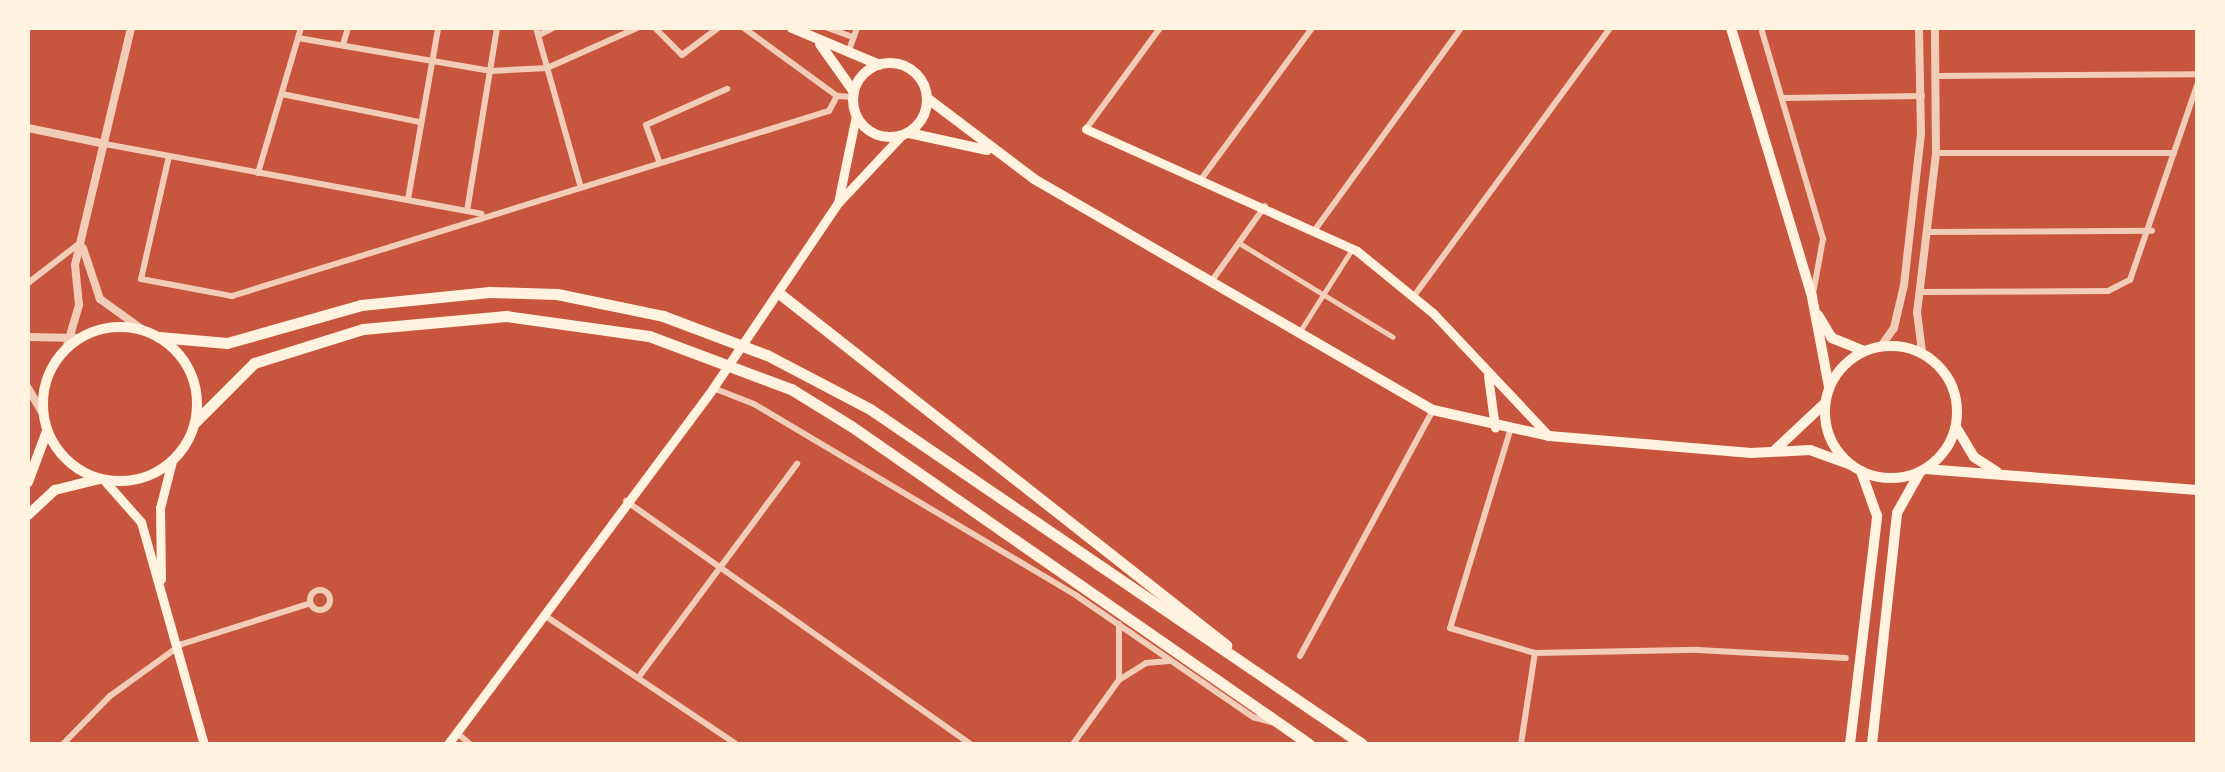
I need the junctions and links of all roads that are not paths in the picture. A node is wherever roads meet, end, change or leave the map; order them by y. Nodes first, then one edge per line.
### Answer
1 (131, 28) edge
2 (301, 28) edge
3 (348, 28) edge
4 (438, 28) edge
5 (497, 28) edge
6 (553, 28) edge
7 (637, 28) edge
8 (655, 28) edge
9 (718, 28) edge
10 (744, 28) edge
11 (792, 28) edge
12 (828, 28) edge
13 (857, 28) edge
14 (1160, 28) edge
15 (1312, 28) edge
16 (1461, 28) edge
17 (1610, 28) edge
18 (1731, 28) edge
19 (1761, 28) edge
20 (1919, 28) edge
21 (1935, 28) edge
22 (537, 31) edge
23 (853, 37) junction
24 (298, 38) junction
25 (820, 44) junction
26 (343, 45) junction
27 (849, 50) junction
28 (432, 61) junction
29 (880, 65) junction
30 (547, 68) junction
31 (491, 71) junction
32 (2197, 74) edge
33 (1937, 76) junction
34 (2197, 85) edge
35 (727, 89) dead end
36 (282, 94) junction
37 (854, 95) junction
38 (837, 96) junction
39 (1922, 96) junction
40 (927, 98) junction
41 (1782, 98) junction
42 (856, 115) junction
43 (420, 122) junction
44 (28, 128) edge
45 (1086, 129) joint
46 (905, 135) junction
47 (105, 144) junction
48 (987, 150) junction
49 (1936, 153) junction
50 (2174, 153) junction
51 (169, 156) junction
52 (659, 161) junction
53 (258, 173) junction
54 (1202, 178) junction
55 (580, 185) junction
56 (408, 199) junction
57 (838, 203) junction
58 (1265, 206) junction
59 (467, 211) junction
60 (484, 215) junction
61 (1317, 227) junction
62 (2152, 231) junction
63 (1926, 232) junction
64 (83, 243) junction
65 (1239, 243) junction
66 (1353, 248) junction
67 (1211, 282) junction
68 (28, 283) edge
69 (1920, 292) junction
70 (780, 294) junction
71 (1323, 294) junction
72 (1414, 296) junction
73 (1812, 297) junction
74 (1815, 310) junction
75 (146, 332) junction
76 (1298, 333) junction
77 (28, 337) edge
78 (159, 337) junction
79 (1393, 337) dead end
80 (71, 342) junction
81 (743, 345) junction
82 (1881, 346) junction
83 (1864, 351) junction
84 (1922, 352) junction
85 (729, 364) junction
86 (1487, 373) junction
87 (1829, 387) junction
88 (28, 388) edge
89 (713, 388) junction
90 (1824, 404) junction
91 (1433, 410) junction
92 (43, 414) junction
93 (195, 422) junction
94 (1956, 427) junction
95 (1495, 428) junction
96 (47, 431) junction
97 (1510, 431) junction
98 (1549, 436) junction
99 (1776, 449) junction
100 (172, 461) junction
101 (797, 464) dead end
102 (1856, 468) junction
103 (1922, 471) junction
104 (2002, 476) junction
105 (102, 479) junction
106 (28, 482) edge
107 (2197, 490) edge
108 (626, 501) junction
109 (28, 515) edge
110 (725, 568) junction
111 (161, 586) junction
112 (311, 603) dead end
113 (1115, 606) junction
114 (544, 615) junction
115 (1120, 625) junction
116 (175, 650) junction
117 (1535, 653) junction
118 (1300, 656) dead end
119 (1846, 658) dead end
120 (1193, 660) junction
121 (1171, 661) junction
122 (1244, 662) junction
123 (641, 674) junction
124 (1119, 680) junction
125 (1283, 725) junction
126 (456, 732) junction
127 (63, 744) edge
128 (204, 744) edge
129 (448, 744) edge
130 (470, 744) edge
131 (736, 744) edge
132 (970, 744) edge
133 (1073, 744) edge
134 (1309, 744) edge
135 (1362, 744) edge
136 (1521, 744) edge
137 (1850, 744) edge
138 (1872, 744) edge

1 - 47 street
2 - 24 street
3 - 26 street
4 - 28 street
5 - 31 street
6 - 22 street
7 - 30 street
8 - 9 street
10 - 38 street
11 - 25 main road
12 - 23 street
13 - 23 street
14 - 45 street
15 - 54 street
16 - 61 street
17 - 72 street
18 - 73 main road
19 - 41 street
20 - 39 street
21 - 33 street
22 - 30 street
23 - 27 street
24 - 26 street
24 - 36 street
25 - 27 main road
25 - 37 main road
26 - 28 street
27 - 29 main road
28 - 31 street
28 - 43 street
29 - 37 main road
29 - 40 main road
30 - 31 street
30 - 55 street
31 - 59 street
32 - 33 street
33 - 49 street
34 - 50 street
35 - 52 street
36 - 43 street
36 - 53 street
37 - 38 street
37 - 42 main road
38 - 52 street
39 - 41 street
39 - 82 street
40 - 46 main road
40 - 48 main road
41 - 73 street
42 - 46 main road
42 - 57 main road
43 - 56 street
44 - 47 street
45 - 54 main road
46 - 48 main road
46 - 57 main road
47 - 51 street
47 - 64 street
48 - 67 main road
49 - 50 street
49 - 63 street
50 - 62 street
51 - 53 street
51 - 60 street
52 - 55 street
53 - 56 street
54 - 58 main road
55 - 60 street
56 - 59 street
57 - 70 main road
58 - 61 main road
58 - 65 street
59 - 60 street
61 - 66 main road
62 - 63 street
62 - 69 street
63 - 69 street
64 - 68 street
64 - 75 street
64 - 80 street
65 - 67 street
65 - 71 street
66 - 71 street
66 - 72 main road
67 - 76 main road
69 - 84 street
70 - 81 main road
70 - 122 highway
71 - 76 street
71 - 79 street
72 - 86 main road
73 - 74 main road
74 - 83 main road
74 - 87 main road
75 - 78 main road
75 - 80 main road
76 - 91 main road
77 - 80 street
78 - 81 highway
78 - 93 main road
80 - 92 main road
81 - 85 main road
81 - 122 highway
82 - 83 main road
82 - 84 main road
83 - 87 main road
84 - 94 main road
85 - 89 main road
85 - 93 highway
85 - 113 highway
86 - 95 main road
86 - 98 main road
87 - 90 main road
88 - 92 street
89 - 108 main road
89 - 115 street
90 - 99 main road
90 - 102 main road
91 - 95 main road
91 - 118 street
92 - 96 main road
93 - 100 main road
94 - 103 main road
94 - 104 main road
95 - 97 main road
96 - 105 main road
96 - 106 main road
97 - 98 main road
97 - 117 street
98 - 99 main road
99 - 102 main road
100 - 105 main road
100 - 111 main road
101 - 110 street
102 - 103 main road
102 - 137 main road
103 - 104 main road
103 - 138 main road
104 - 107 main road
105 - 109 main road
105 - 111 main road
108 - 110 street
108 - 114 main road
110 - 123 street
110 - 132 street
111 - 116 main road
112 - 116 street
113 - 115 street
113 - 120 highway
114 - 123 street
114 - 126 main road
115 - 121 street
115 - 124 street
116 - 127 street
116 - 128 main road
117 - 119 street
117 - 136 street
120 - 121 street
120 - 125 highway
121 - 124 street
121 - 125 street
122 - 135 highway
123 - 131 street
124 - 133 street
125 - 134 highway
126 - 129 main road
126 - 130 street

